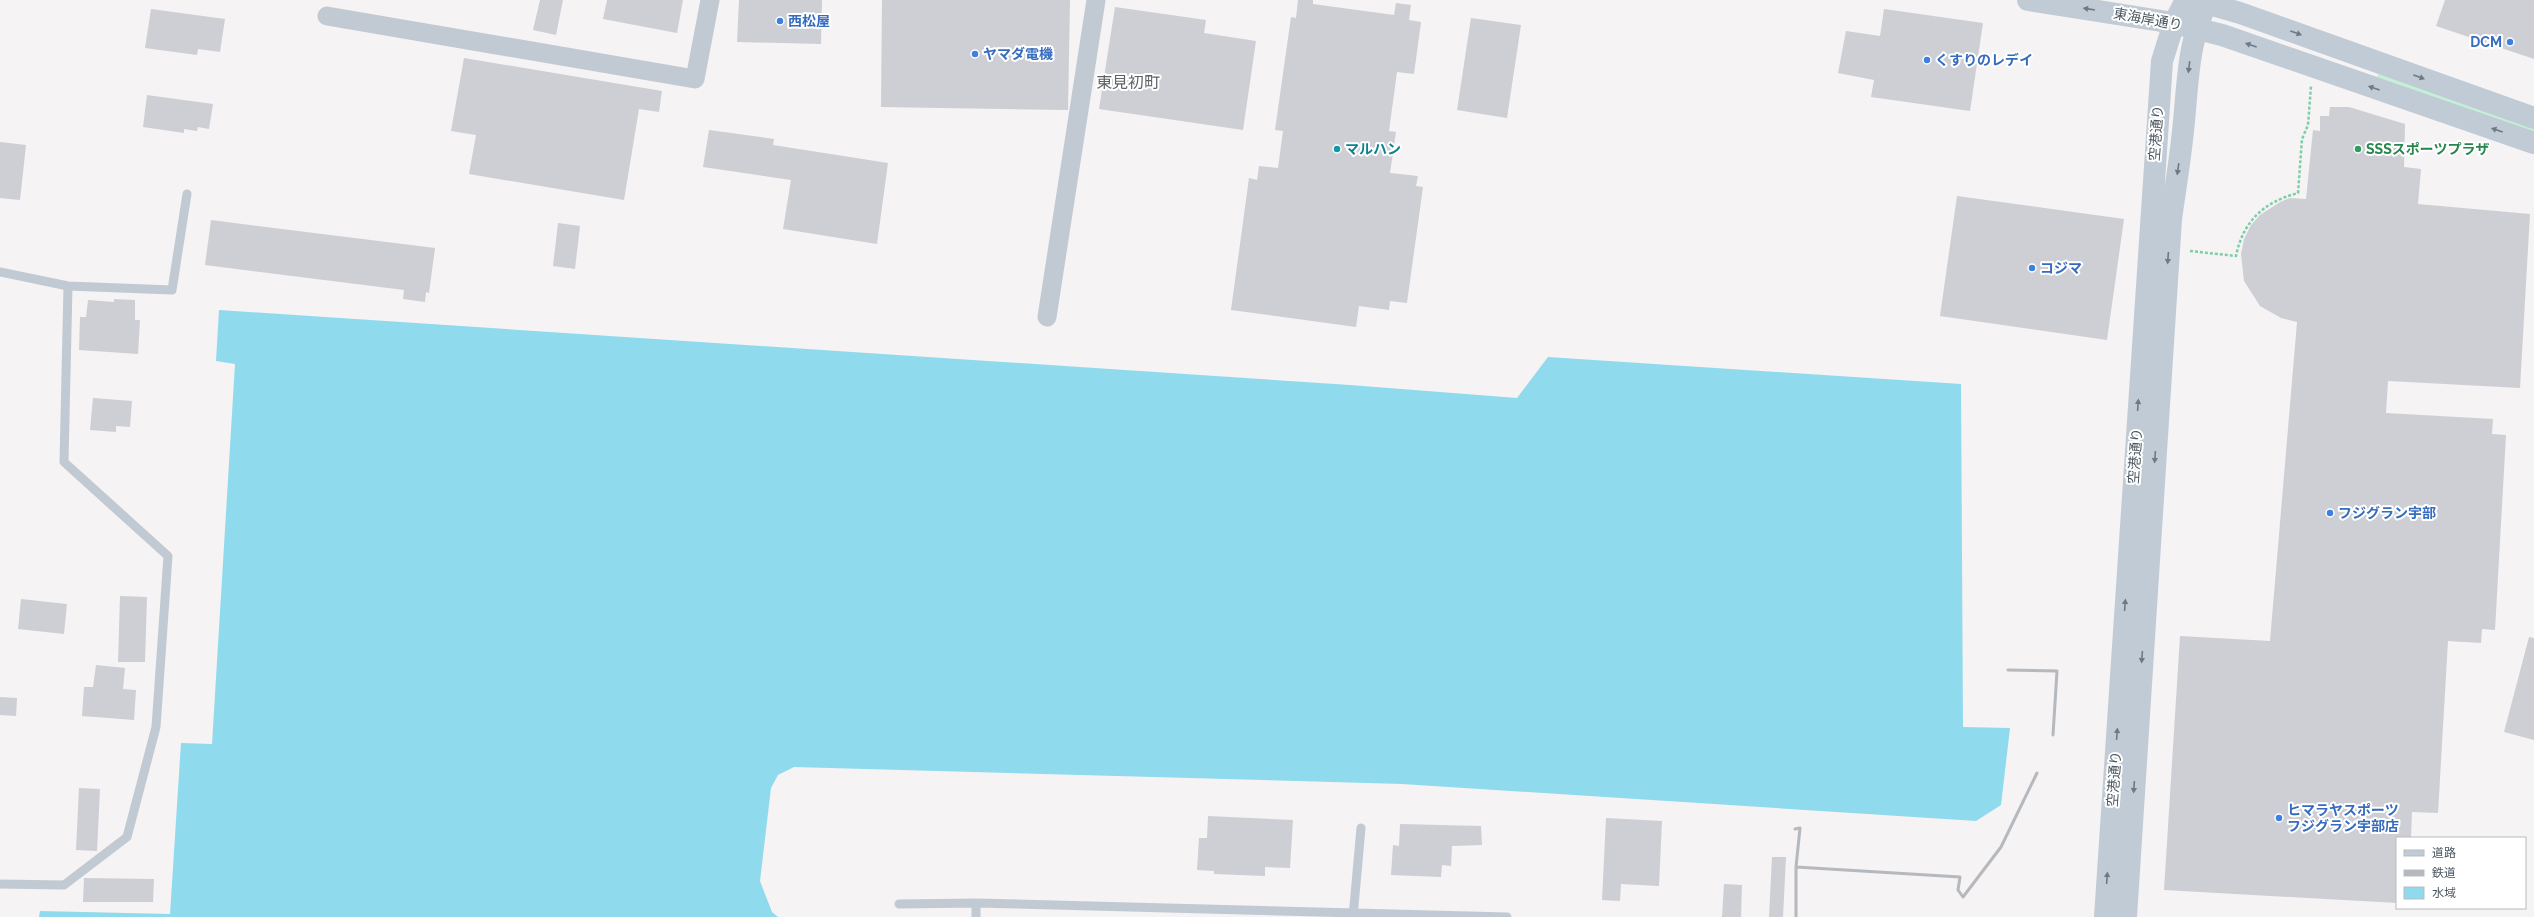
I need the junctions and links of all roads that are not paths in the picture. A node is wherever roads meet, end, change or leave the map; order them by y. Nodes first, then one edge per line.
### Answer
1 (710, 0) edge
2 (1096, 0) edge
3 (2028, 0) edge
4 (2199, 1) edge
5 (327, 16) dead end
6 (2174, 23) junction
7 (2196, 28) junction
8 (2534, 118) edge
9 (2534, 143) edge
10 (187, 194) dead end
11 (0, 272) edge
12 (68, 286) junction
13 (1047, 317) dead end
14 (1361, 828) dead end
15 (0, 884) edge
16 (976, 903) junction
17 (900, 904) dead end
18 (1149, 912) edge
19 (1353, 915) edge
20 (976, 917) edge
21 (1507, 917) edge
22 (2105, 917) edge
23 (2126, 917) edge

1 - 5 street
2 - 13 street
6 -> 3 street, 東海岸通り
4 - 6 street, 空港通り
4 - 7 street
4 -> 8 street
6 - 7 street, 東海岸通り
22 -> 6 street, 空港通り
9 -> 7 street, 東海岸通り
7 -> 23 street
10 - 12 lane
11 - 12 lane
12 - 15 lane
14 - 19 lane
16 - 17 lane
16 - 18 lane
16 - 20 lane
18 - 19 lane
19 - 21 lane

